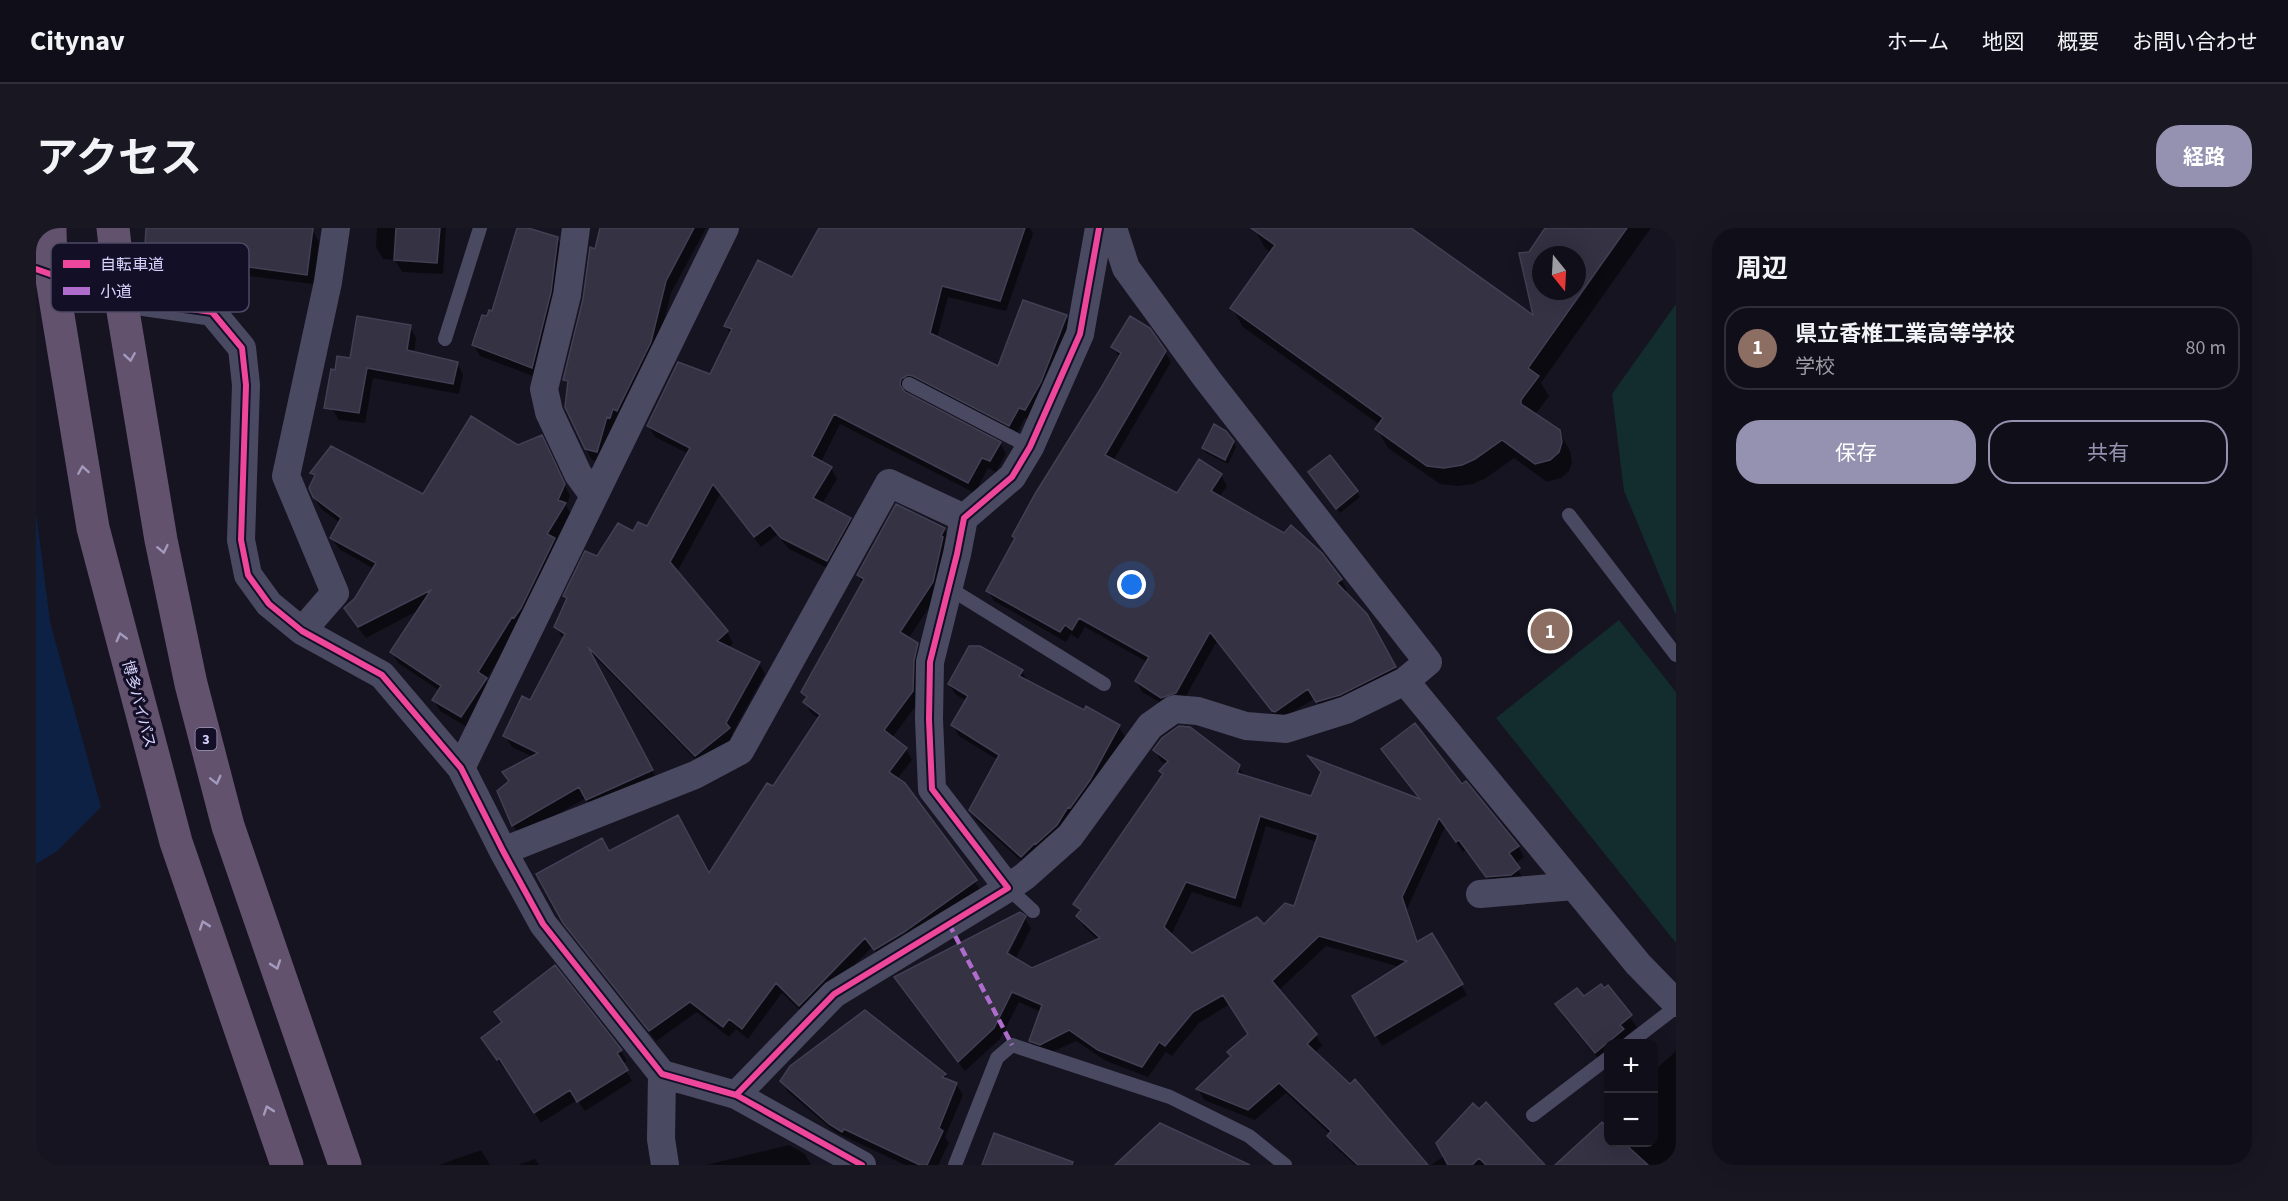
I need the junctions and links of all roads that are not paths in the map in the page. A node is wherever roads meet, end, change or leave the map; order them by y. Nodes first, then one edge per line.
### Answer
1 (51, 228) edge
2 (113, 228) edge
3 (336, 228) edge
4 (480, 228) edge
5 (576, 228) edge
6 (725, 228) edge
7 (1099, 228) edge
8 (1113, 228) edge
9 (115, 243) edge
10 (44, 271) edge
11 (51, 308) edge
12 (52, 312) edge
13 (123, 312) edge
14 (212, 312) edge
15 (445, 339) dead end
16 (909, 384) dead end
17 (1030, 447) junction
18 (594, 496) junction
19 (1569, 515) dead end
20 (964, 518) junction
21 (949, 588) junction
22 (302, 631) junction
23 (1676, 655) edge
24 (1405, 681) junction
25 (1104, 684) dead end
26 (461, 768) junction
27 (503, 851) junction
28 (1574, 886) junction
29 (1008, 888) junction
30 (1480, 894) dead end
31 (1033, 910) dead end
32 (1676, 1005) edge
33 (1634, 1039) edge
34 (1604, 1061) edge
35 (662, 1074) junction
36 (736, 1095) junction
37 (1533, 1115) dead end
38 (287, 1165) edge
39 (345, 1165) edge
40 (665, 1165) edge
41 (862, 1165) edge
42 (955, 1165) edge
43 (1285, 1165) edge

1 - 10 highway, 博多バイパス
2 - 9 highway, 3
3 - 22 street
4 - 15 lane
5 - 18 street
6 - 18 street
7 - 17 street
8 - 24 street
11 -> 10 highway, 博多バイパス
38 -> 12 highway, 博多バイパス
13 -> 39 highway, 3
14 - 22 street
16 - 17 lane
17 - 20 street
18 - 26 street
19 - 23 lane
20 - 21 street
20 - 27 street
21 - 25 lane
21 - 29 street
22 - 26 street
24 - 28 street
24 - 29 street
26 - 27 street
27 - 35 street
28 - 30 street
28 - 32 street
29 - 31 lane
29 - 36 street
32 - 33 lane
34 - 37 lane
35 - 36 street
35 - 40 street
36 - 41 street
42 - 43 lane

